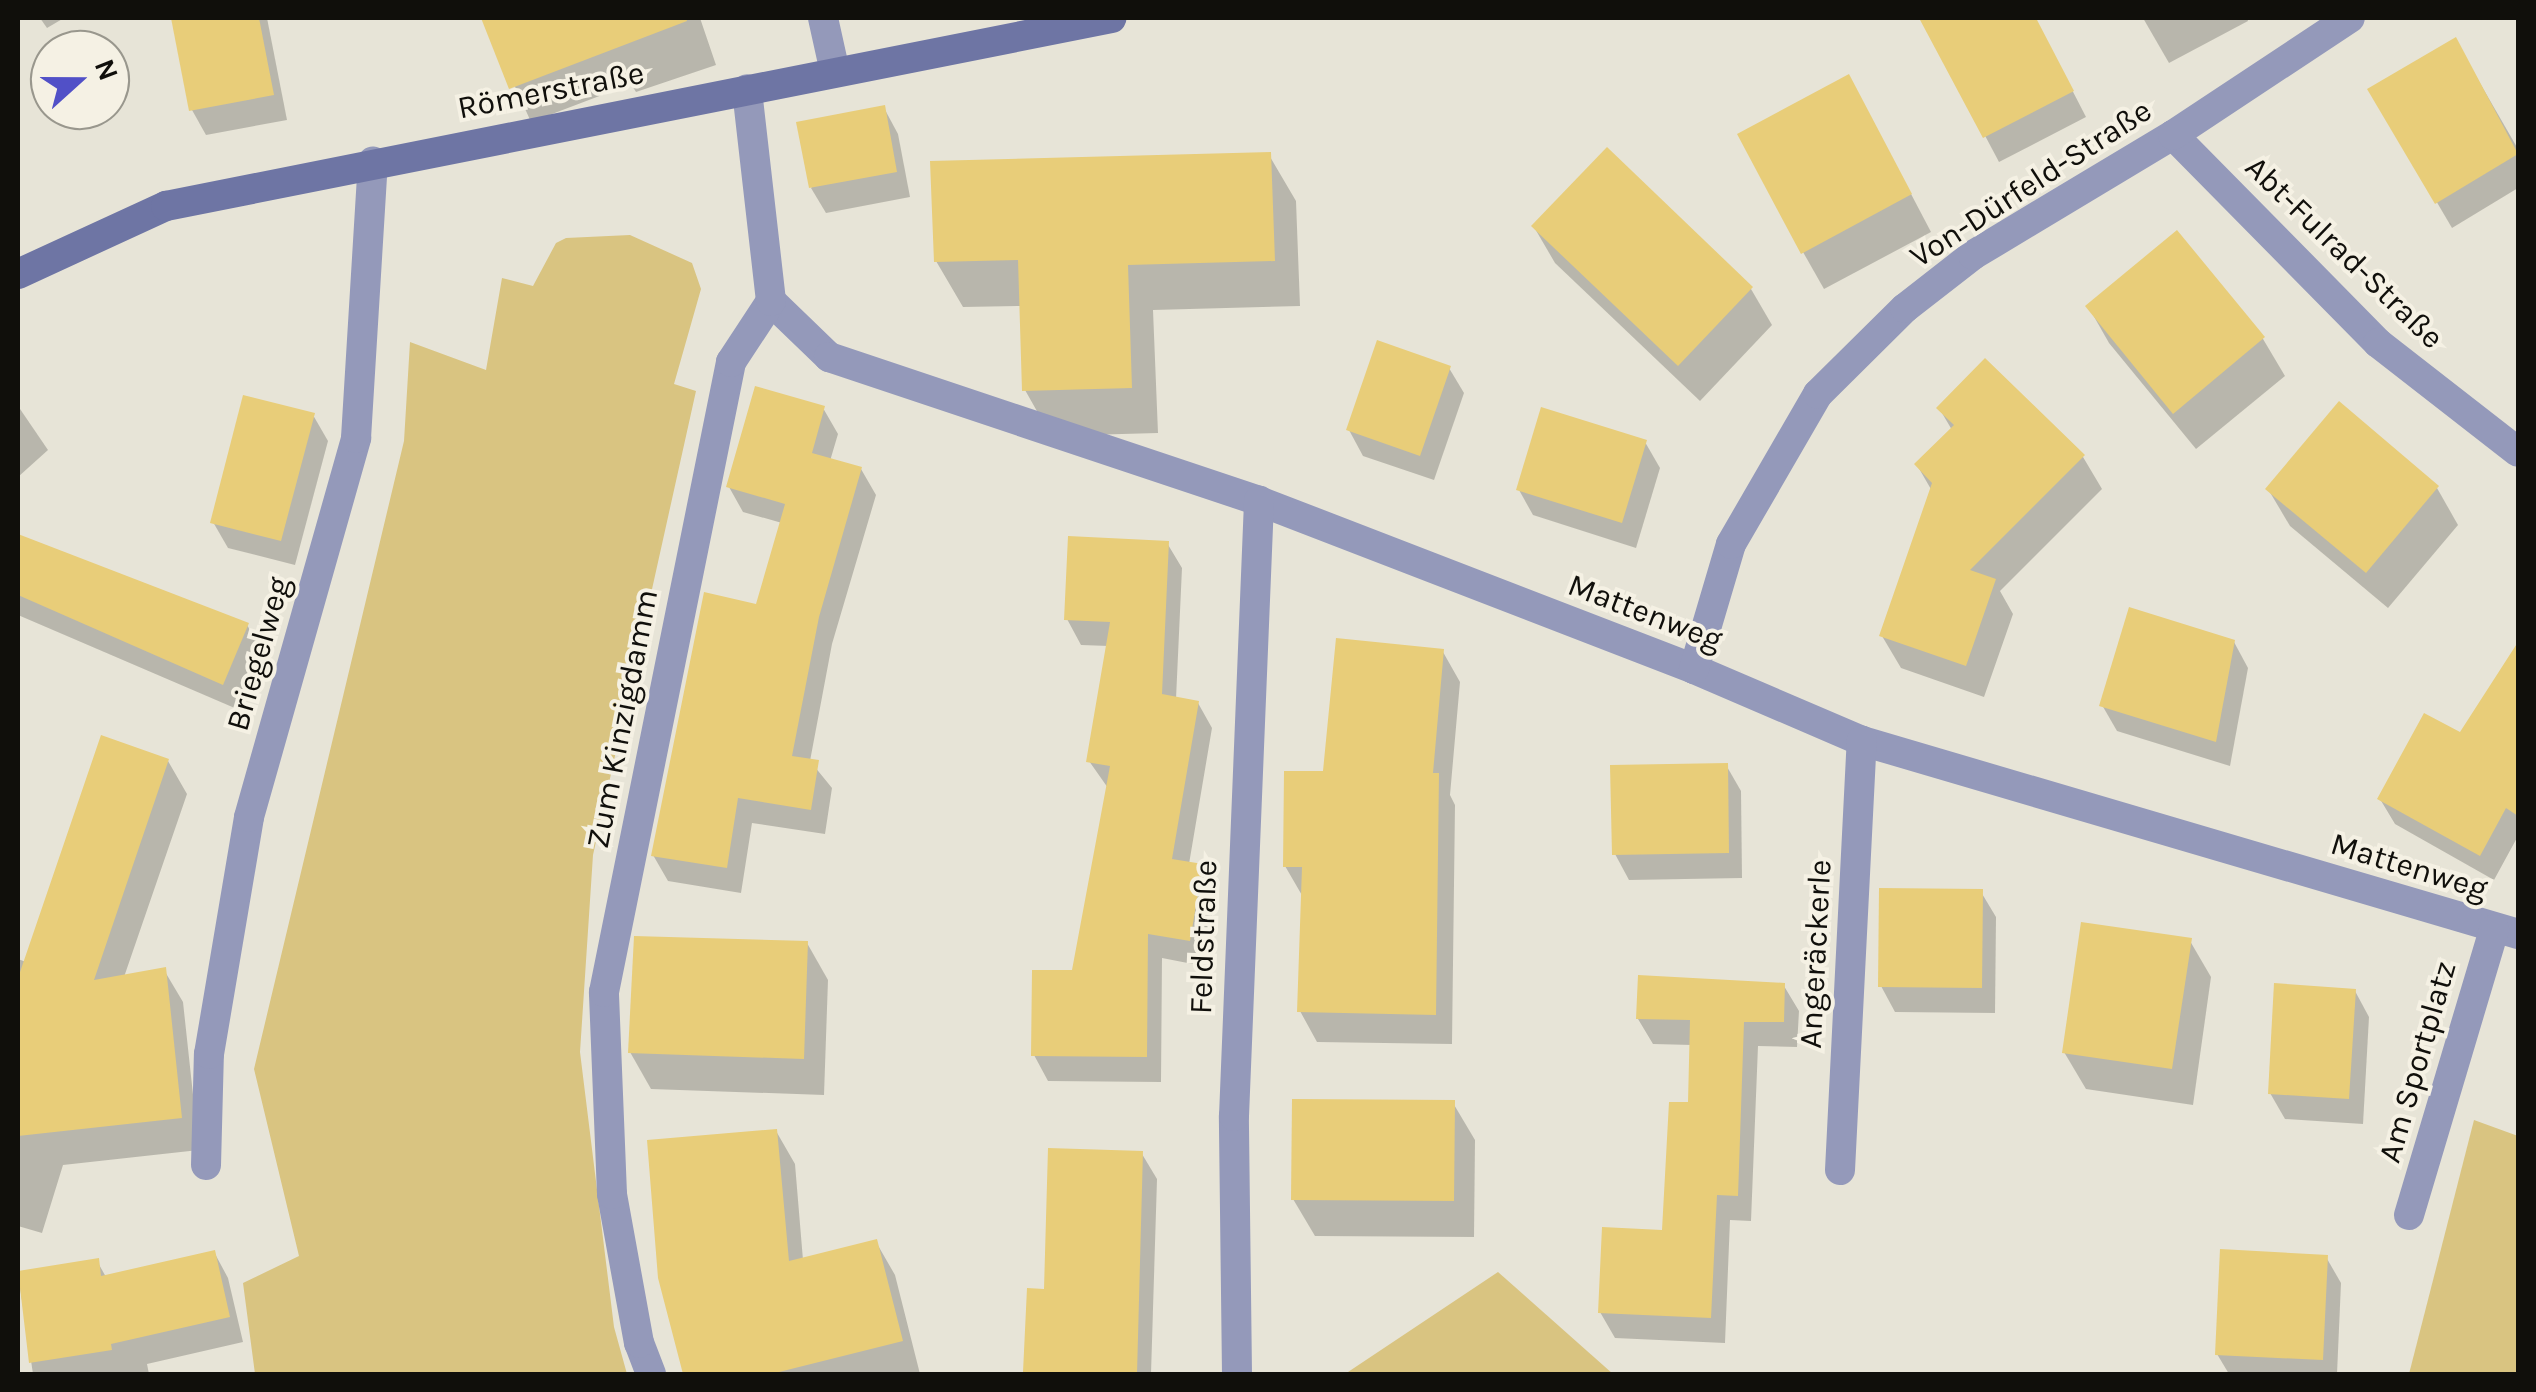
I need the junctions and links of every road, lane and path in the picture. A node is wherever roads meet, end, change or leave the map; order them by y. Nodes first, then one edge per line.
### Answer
1 (823, 18) edge
2 (1112, 18) edge
3 (2350, 18) edge
4 (834, 72) junction
5 (747, 88) junction
6 (2174, 135) junction
7 (372, 162) junction
8 (18, 274) edge
9 (771, 301) junction
10 (2518, 452) edge
11 (1259, 501) junction
12 (1694, 669) junction
13 (1862, 741) junction
14 (2506, 932) edge
15 (206, 1165) dead end
16 (1840, 1170) dead end
17 (2409, 1215) dead end
18 (651, 1374) edge
19 (1237, 1374) edge

1 - 4 street
2 - 4 street, Römerstraße
3 - 6 street, Von-Dürfeld-Straße
4 - 5 street, Römerstraße
5 - 7 street, Römerstraße
5 - 9 street
6 - 10 street, Abt-Fulrad-Straße
6 - 12 street, Von-Dürfeld-Straße
7 - 8 street, Römerstraße
7 - 15 street, Briegelweg
9 - 11 street, Mattenweg
9 - 18 street, Zum Kinzigdamm
11 - 12 street, Mattenweg
11 - 19 street, Feldstraße
12 - 13 street, Mattenweg
13 - 14 street, Mattenweg
13 - 16 street, Angeräckerle
14 - 17 street, Am Sportplatz

